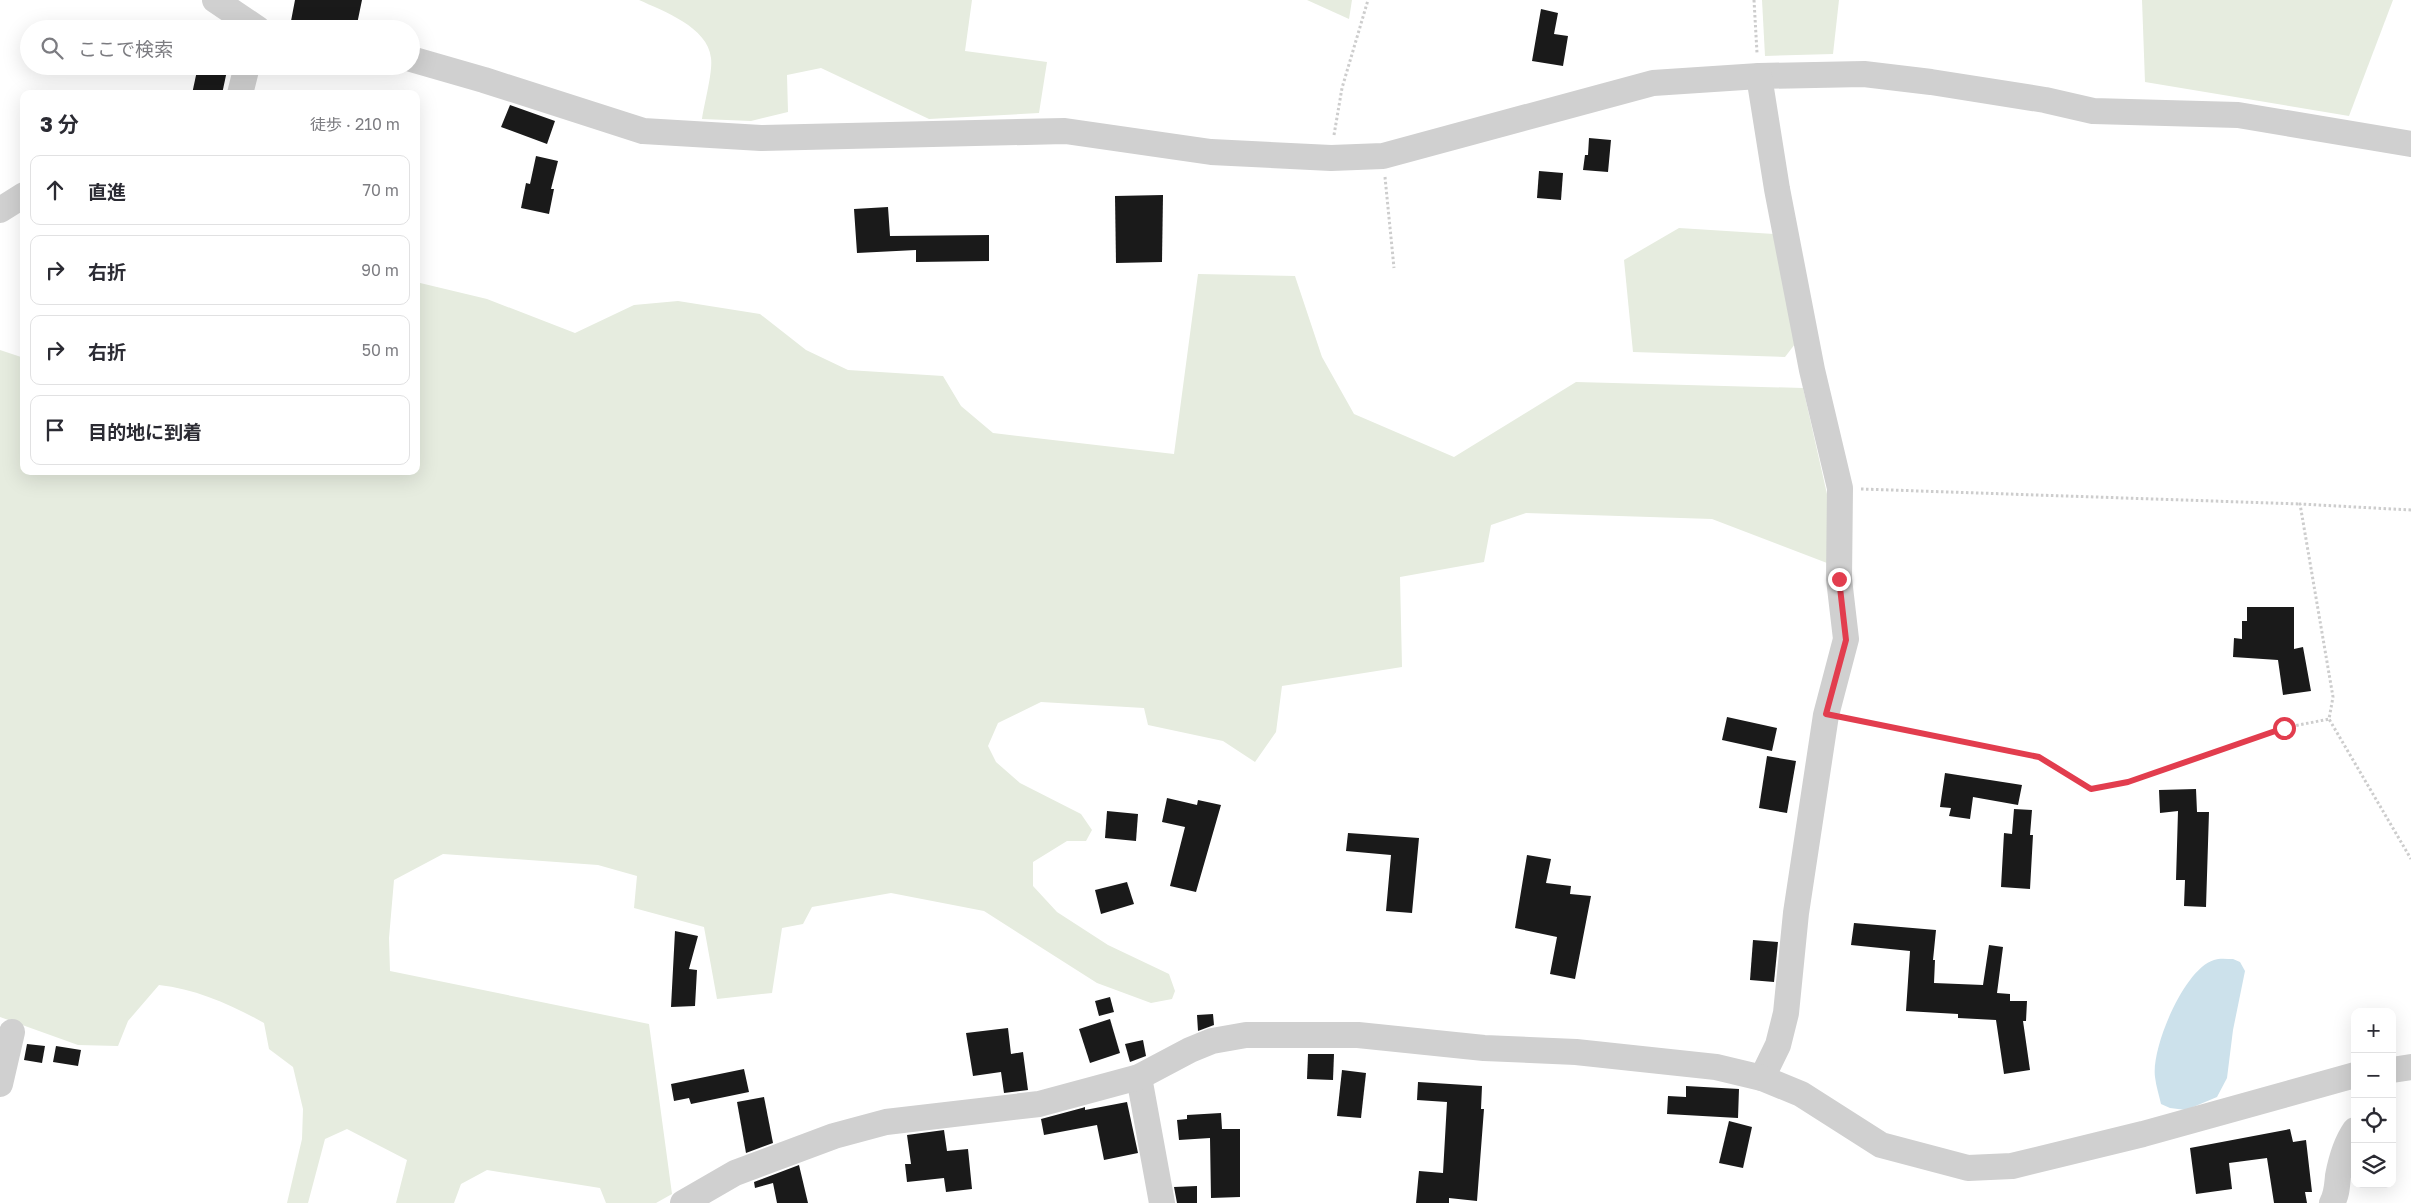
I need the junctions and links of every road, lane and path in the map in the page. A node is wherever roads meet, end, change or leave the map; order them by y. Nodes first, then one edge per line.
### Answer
1 (215, 0) edge
2 (1368, 0) edge
3 (1754, 0) edge
4 (244, 20) edge
5 (420, 62) edge
6 (245, 75) edge
7 (1759, 76) junction
8 (241, 90) edge
9 (2411, 144) edge
10 (1382, 156) junction
11 (1332, 158) junction
12 (20, 198) edge
13 (0, 210) edge
14 (1394, 268) dead end
15 (1840, 488) junction
16 (2300, 504) junction
17 (2411, 510) edge
18 (1826, 714) junction
19 (2330, 719) junction
20 (2411, 859) edge
21 (12, 1032) dead end
22 (2351, 1076) edge
23 (1139, 1077) junction
24 (1762, 1078) junction
25 (0, 1084) edge
26 (2351, 1136) edge
27 (683, 1203) edge
28 (1162, 1203) edge
29 (2332, 1203) edge

1 - 4 street
2 - 11 path
3 - 7 path
5 - 11 street
6 - 8 street
7 - 9 street
7 - 10 street
7 - 15 street
10 - 11 street
10 - 14 path
12 - 13 street
15 - 16 path
15 - 18 street
16 - 17 path
16 - 19 path
18 - 19 path
18 - 24 street
19 - 20 path
21 - 25 street
22 - 24 street
23 - 24 street
23 - 27 street
23 - 28 street
26 - 29 street

